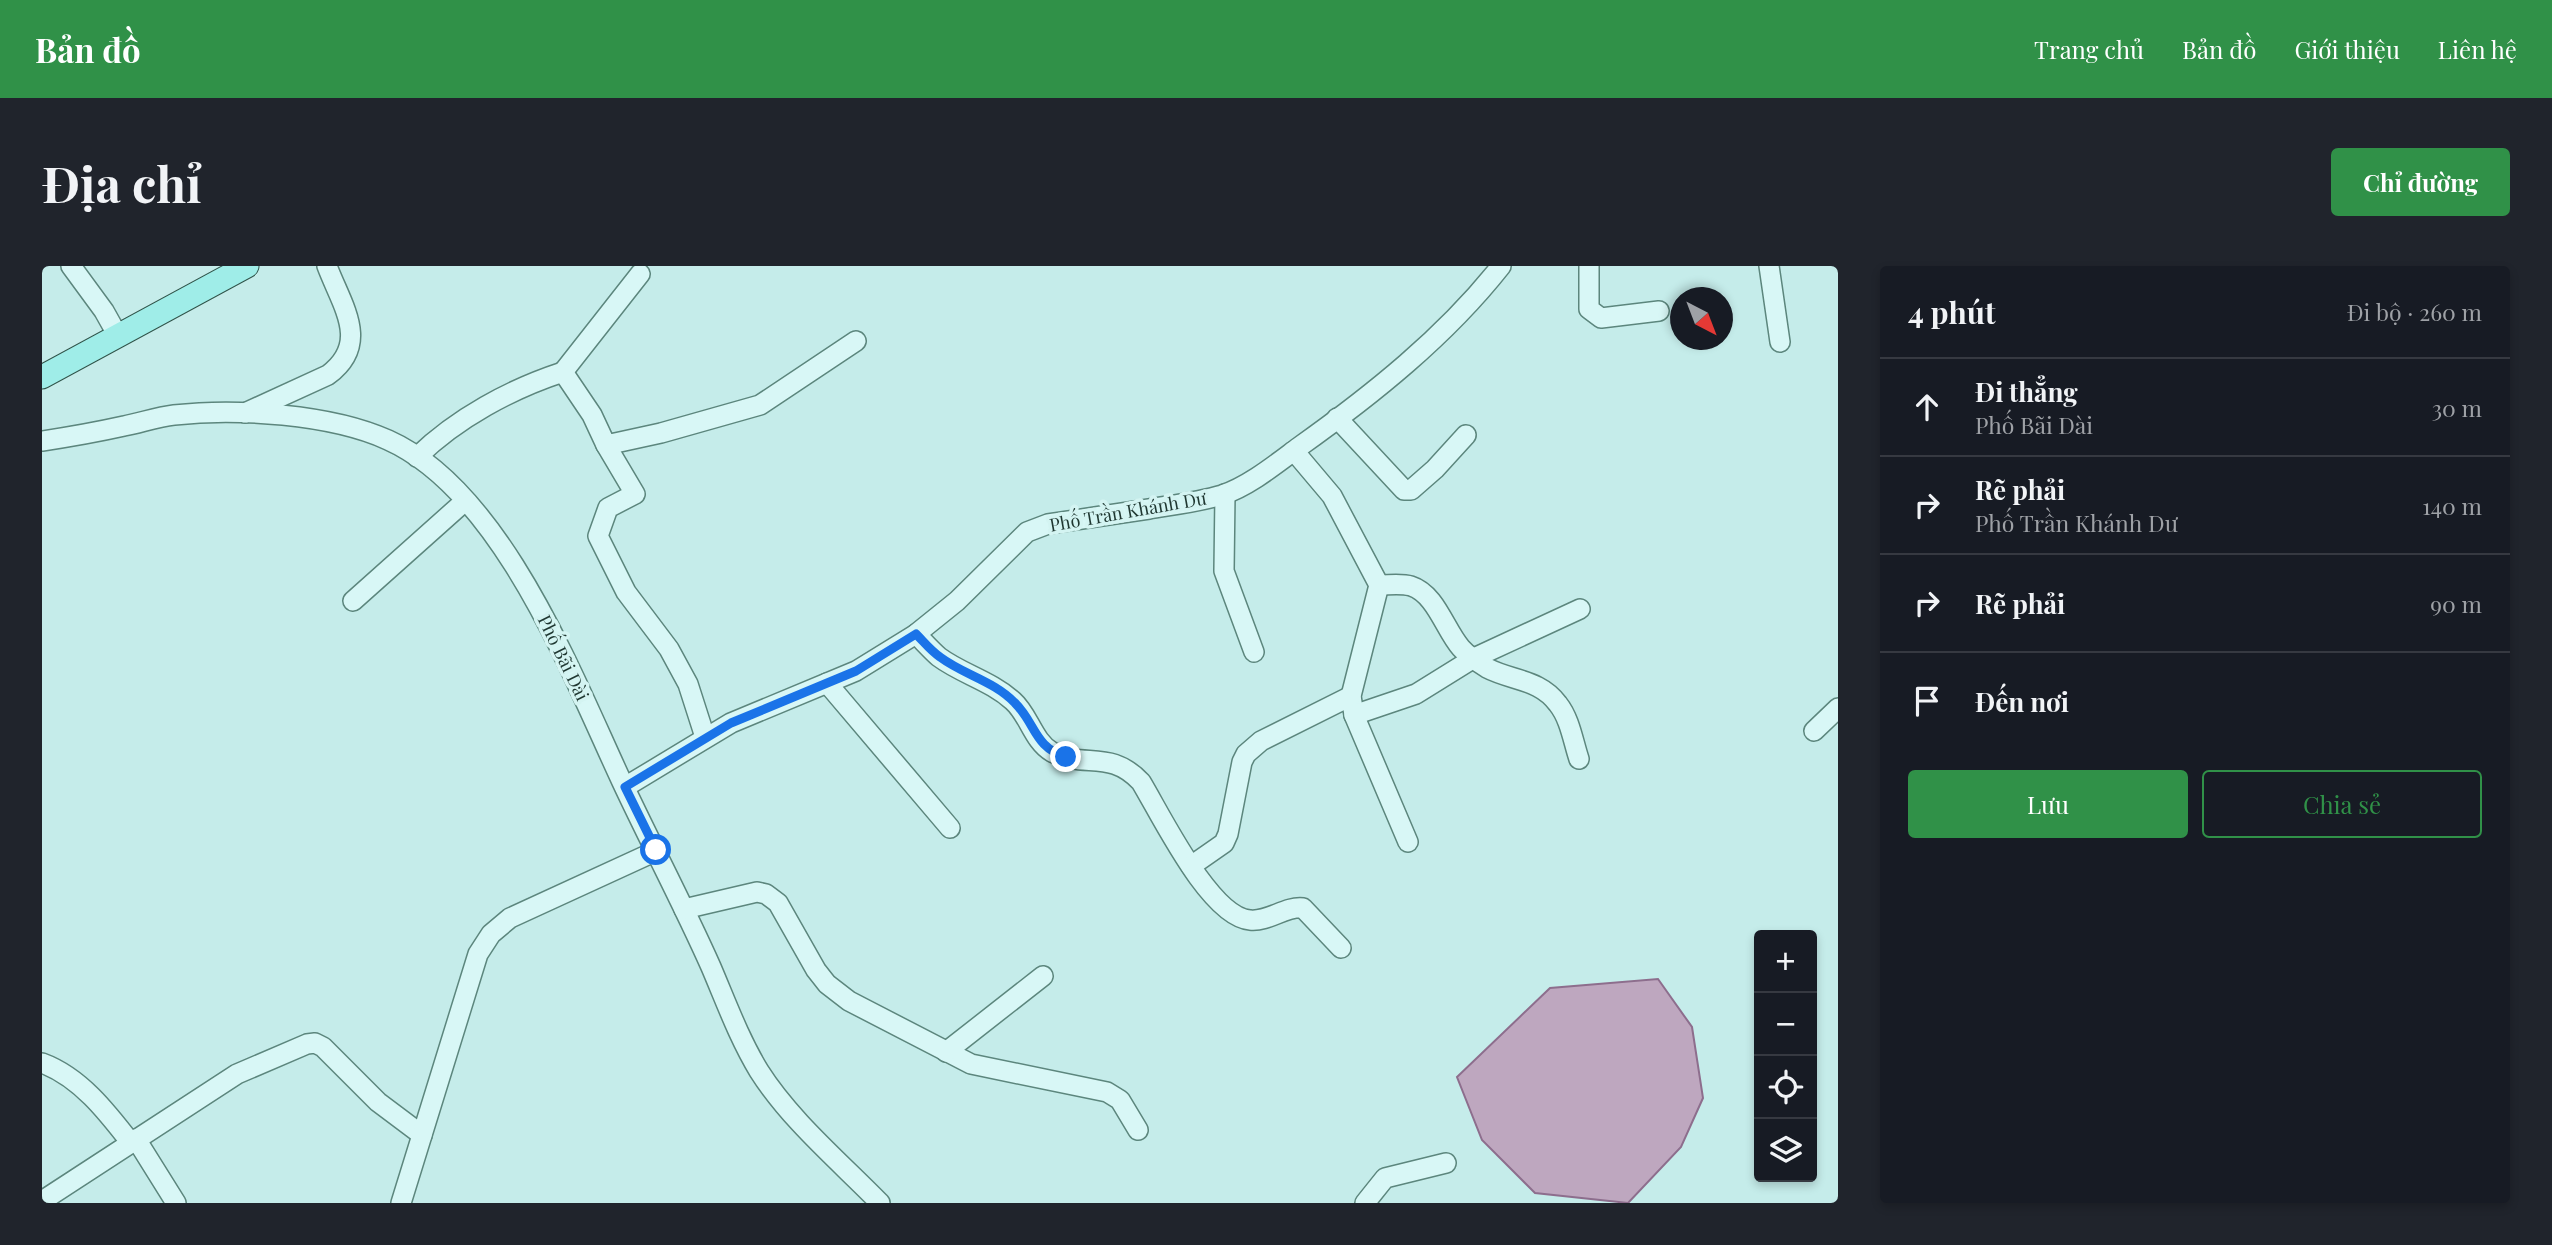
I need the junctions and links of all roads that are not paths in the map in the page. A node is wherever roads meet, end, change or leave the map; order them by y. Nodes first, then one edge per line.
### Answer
1 (247, 266) edge
2 (327, 266) edge
3 (1501, 266) edge
4 (1589, 266) edge
5 (1769, 266) edge
6 (82, 270) edge
7 (640, 274) dead end
8 (1659, 312) dead end
9 (118, 336) junction
10 (856, 341) dead end
11 (1780, 342) dead end
12 (563, 372) junction
13 (42, 377) edge
14 (244, 413) junction
15 (1338, 418) junction
16 (1466, 435) dead end
17 (42, 441) edge
18 (606, 444) junction
19 (1294, 451) junction
20 (417, 457) junction
21 (1225, 494) junction
22 (464, 501) junction
23 (1379, 585) junction
24 (353, 601) dead end
25 (1580, 609) dead end
26 (916, 634) junction
27 (1254, 652) dead end
28 (1474, 659) junction
29 (827, 684) junction
30 (1353, 706) junction
31 (1838, 708) edge
32 (1814, 731) dead end
33 (705, 737) junction
34 (1579, 759) dead end
35 (625, 787) junction
36 (950, 828) dead end
37 (1408, 842) dead end
38 (656, 850) junction
39 (1191, 866) junction
40 (684, 909) junction
41 (1341, 948) dead end
42 (1043, 976) dead end
43 (946, 1052) junction
44 (42, 1063) edge
45 (1138, 1130) dead end
46 (422, 1135) junction
47 (133, 1141) junction
48 (1446, 1163) dead end
49 (42, 1201) edge
50 (177, 1203) edge
51 (401, 1203) edge
52 (880, 1203) edge
53 (1365, 1203) edge

1 - 9 main road
2 - 14 street
3 - 15 street, Phố Trần Khánh Dư
4 - 8 street
5 - 11 street
6 - 9 street
7 - 12 street
9 - 13 main road
10 - 18 street
12 - 18 street
12 - 20 street
14 - 17 street, Phố Bãi Dài
14 - 20 street, Phố Bãi Dài
15 - 16 street
15 - 19 street, Phố Trần Khánh Dư
18 - 33 street
19 - 21 street, Phố Trần Khánh Dư
19 - 23 street
20 - 22 street, Phố Bãi Dài
21 - 26 street, Phố Trần Khánh Dư
21 - 27 street
22 - 24 street
22 - 35 street, Phố Bãi Dài
23 - 28 street
23 - 30 street
25 - 28 street
26 - 29 street, Phố Trần Khánh Dư
26 - 39 street
28 - 30 street
28 - 34 street
29 - 33 street, Phố Trần Khánh Dư
29 - 36 street
30 - 37 street
30 - 39 street
31 - 32 street
33 - 35 street, Phố Trần Khánh Dư
35 - 38 street, Phố Bãi Dài
38 - 40 street, Phố Bãi Dài
38 - 46 street
39 - 41 street
40 - 43 street
40 - 52 street, Phố Bãi Dài
42 - 43 street
43 - 45 street
44 - 47 street
46 - 47 street
46 - 51 street
47 - 49 street
47 - 50 street
48 - 53 street

